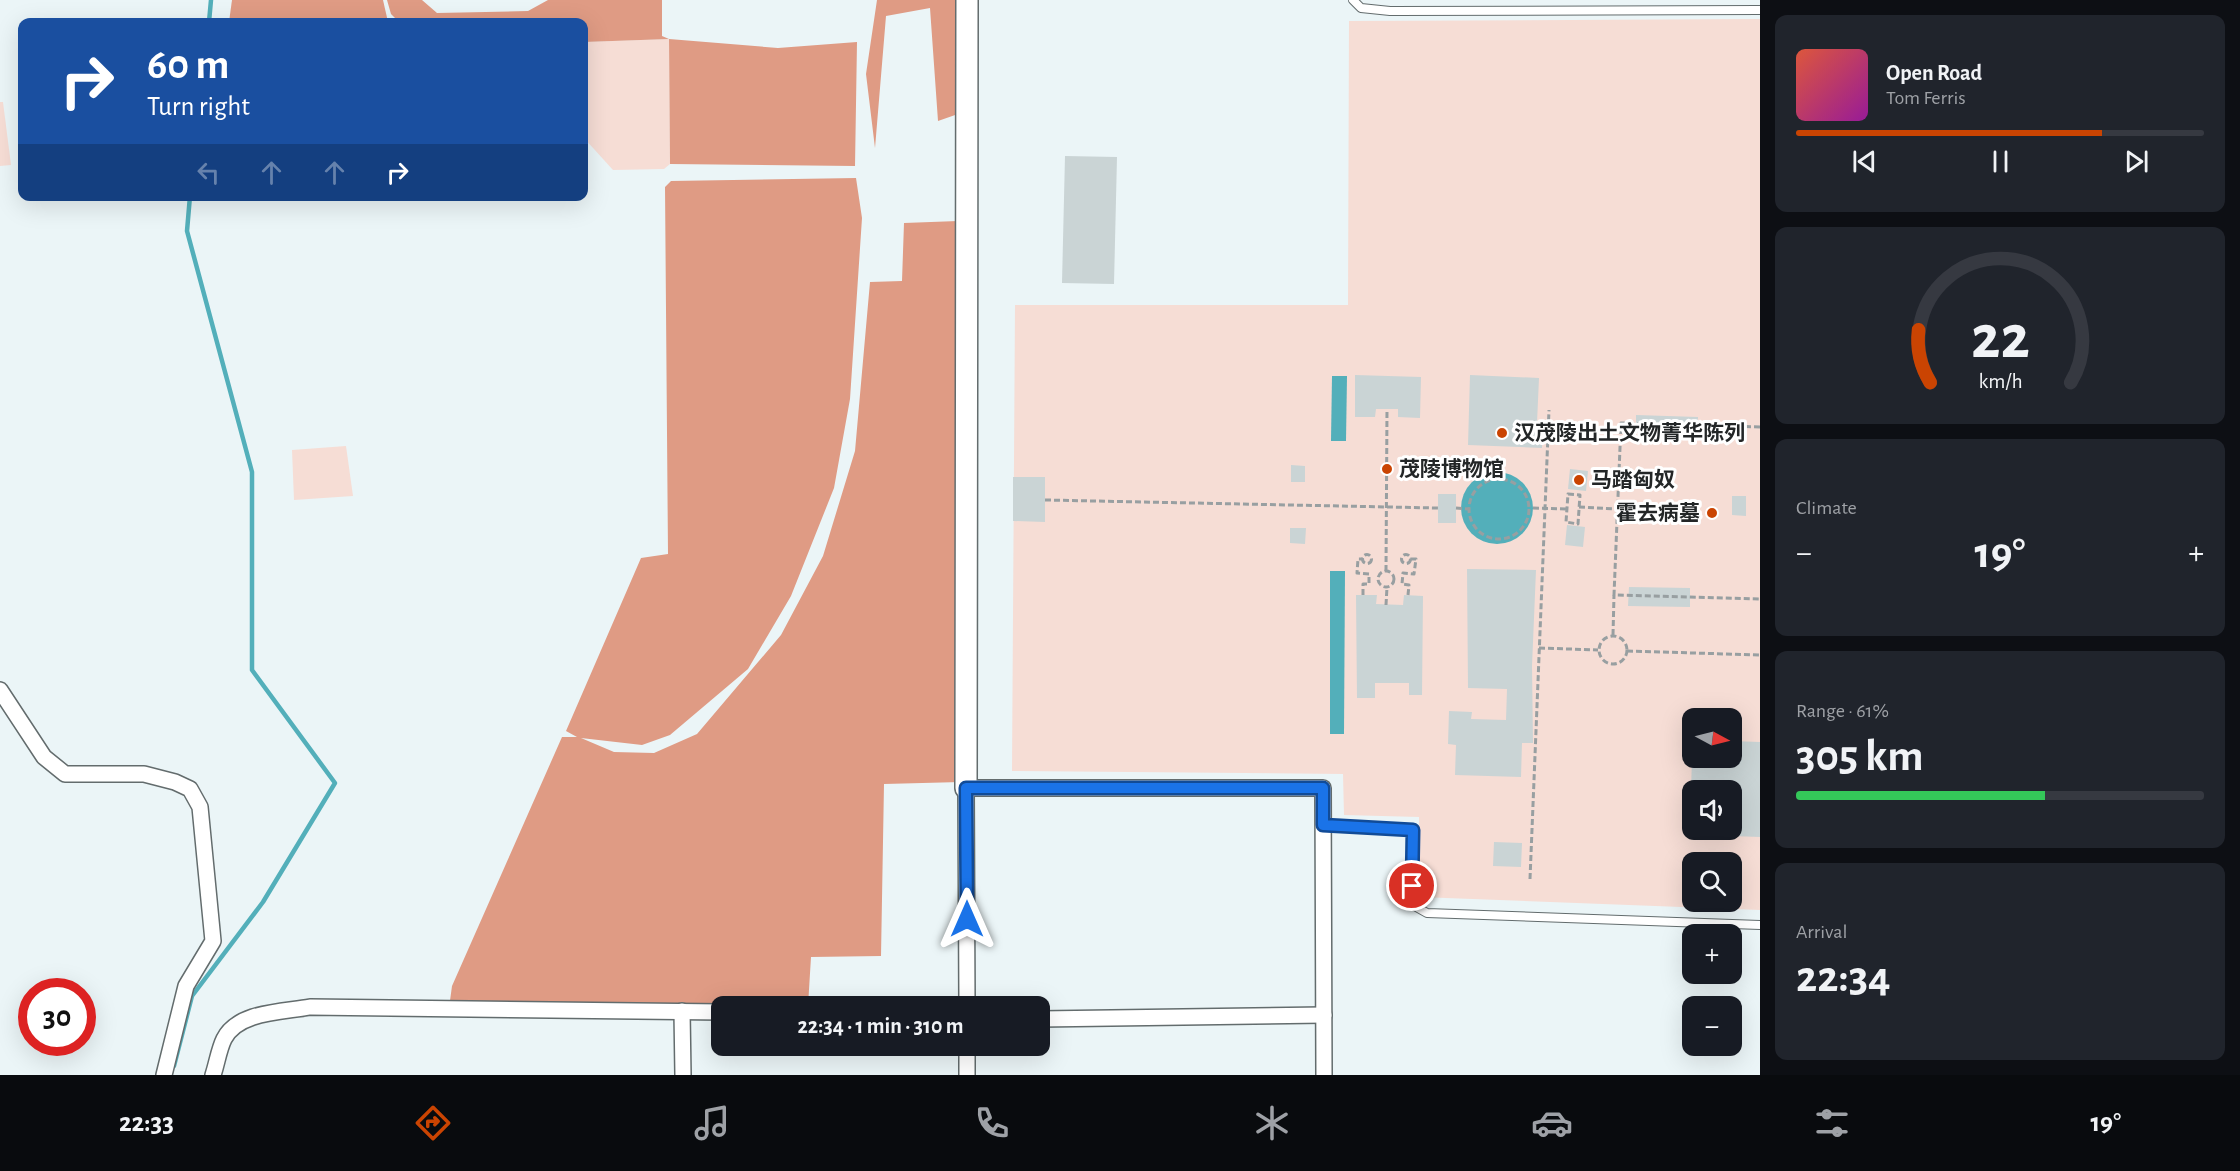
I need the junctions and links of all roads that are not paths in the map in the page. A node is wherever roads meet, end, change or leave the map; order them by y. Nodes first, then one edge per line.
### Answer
1 (967, 0) edge
2 (1353, 0) edge
3 (1760, 10) edge
4 (0, 690) edge
5 (966, 788) junction
6 (1323, 825) junction
7 (1760, 925) edge
8 (967, 996) edge
9 (682, 1011) junction
10 (711, 1012) edge
11 (1324, 1015) junction
12 (1050, 1018) edge
13 (967, 1056) edge
14 (164, 1075) edge
15 (213, 1075) edge
16 (683, 1075) edge
17 (967, 1075) edge
18 (1324, 1075) edge

1 - 5 main road
2 - 3 lane
4 - 14 street
5 - 6 street
5 - 8 street
6 - 7 lane
6 - 11 street
9 - 10 street
9 - 15 street
9 - 16 street
11 - 12 street
11 - 18 street
13 - 17 street

